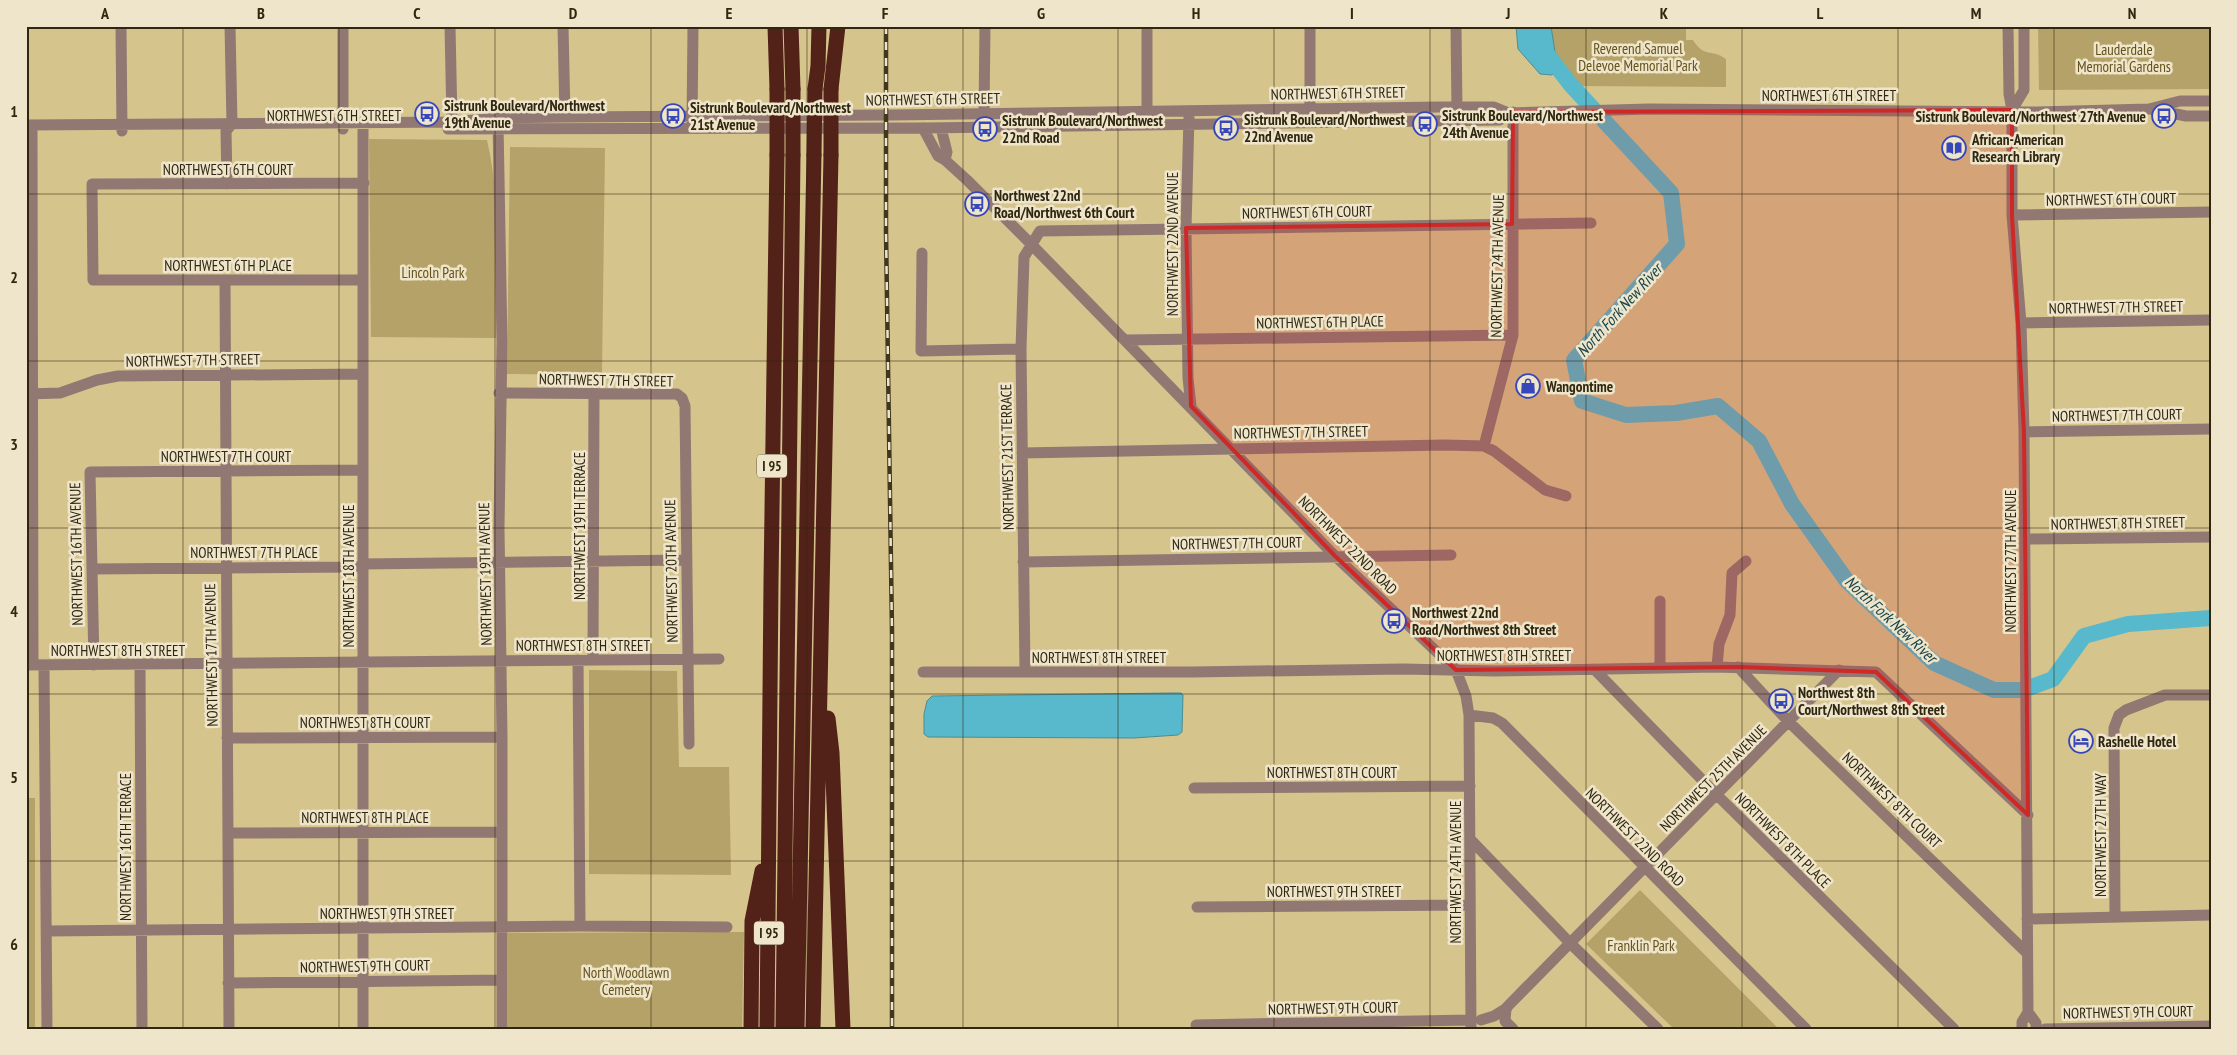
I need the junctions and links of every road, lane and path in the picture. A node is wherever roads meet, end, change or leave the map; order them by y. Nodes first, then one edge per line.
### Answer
1 (121, 26) edge
2 (230, 26) edge
3 (343, 26) edge
4 (450, 26) edge
5 (563, 26) edge
6 (692, 26) edge
7 (776, 26) edge
8 (791, 26) edge
9 (795, 26) edge
10 (814, 26) edge
11 (819, 26) edge
12 (832, 26) edge
13 (838, 26) edge
14 (984, 26) edge
15 (1147, 26) edge
16 (1310, 26) edge
17 (1456, 26) edge
18 (2008, 26) edge
19 (2024, 26) edge
20 (792, 57) junction
21 (815, 89) junction
22 (831, 89) junction
23 (2211, 101) edge
24 (1456, 106) junction
25 (1310, 108) junction
26 (2149, 109) junction
27 (1147, 110) junction
28 (1189, 110) junction
29 (2012, 110) junction
30 (984, 113) junction
31 (1511, 113) junction
32 (2211, 116) edge
33 (565, 117) junction
34 (1457, 120) junction
35 (452, 122) junction
36 (1310, 122) junction
37 (693, 123) junction
38 (1189, 123) junction
39 (498, 124) junction
40 (1147, 125) junction
41 (343, 126) junction
42 (363, 126) junction
43 (229, 127) junction
44 (122, 128) junction
45 (923, 128) junction
46 (941, 128) junction
47 (29, 129) edge
48 (945, 160) junction
49 (364, 183) junction
50 (227, 184) junction
51 (2211, 212) edge
52 (2012, 216) junction
53 (1591, 223) dead end
54 (1512, 224) junction
55 (1186, 228) junction
56 (1032, 244) junction
57 (922, 253) dead end
58 (93, 280) joint
59 (225, 280) junction
60 (363, 280) junction
61 (2211, 320) edge
62 (2021, 323) junction
63 (1513, 335) junction
64 (1187, 338) junction
65 (1127, 340) junction
66 (1021, 350) junction
67 (362, 374) junction
68 (225, 375) junction
69 (1188, 378) junction
70 (594, 392) junction
71 (1178, 392) junction
72 (499, 393) junction
73 (29, 394) edge
74 (682, 398) joint
75 (1191, 406) junction
76 (2211, 429) edge
77 (2024, 432) junction
78 (1484, 446) junction
79 (1232, 448) junction
80 (1022, 452) junction
81 (363, 470) junction
82 (225, 471) junction
83 (90, 472) joint
84 (1566, 496) dead end
85 (2211, 537) edge
86 (2025, 539) junction
87 (1451, 555) dead end
88 (1335, 556) junction
89 (685, 560) junction
90 (594, 561) junction
91 (1746, 561) dead end
92 (500, 562) junction
93 (1024, 562) junction
94 (363, 564) junction
95 (226, 567) junction
96 (92, 569) junction
97 (1660, 601) dead end
98 (719, 659) dead end
99 (501, 660) junction
100 (578, 660) junction
101 (593, 660) junction
102 (687, 660) junction
103 (364, 661) junction
104 (227, 664) junction
105 (34, 665) edge
106 (94, 666) junction
107 (140, 666) junction
108 (1660, 667) junction
109 (1717, 667) junction
110 (1738, 667) junction
111 (1594, 669) junction
112 (822, 670) junction
113 (1456, 670) junction
114 (1838, 670) junction
115 (1025, 671) junction
116 (923, 672) dead end
117 (2211, 695) edge
118 (1469, 715) junction
119 (1789, 722) junction
120 (364, 736) junction
121 (502, 737) junction
122 (227, 738) junction
123 (689, 744) dead end
124 (1470, 786) junction
125 (1194, 788) dead end
126 (1717, 795) junction
127 (2028, 815) junction
128 (502, 832) junction
129 (228, 833) junction
130 (365, 833) junction
131 (770, 838) junction
132 (1471, 840) junction
133 (1645, 868) junction
134 (1470, 905) junction
135 (1197, 907) dead end
136 (2116, 916) junction
137 (2211, 916) edge
138 (2027, 919) junction
139 (580, 926) junction
140 (502, 927) junction
141 (727, 927) dead end
142 (364, 928) junction
143 (229, 929) junction
144 (47, 931) junction
145 (141, 931) junction
146 (1570, 943) junction
147 (2027, 953) junction
148 (502, 980) junction
149 (364, 982) junction
150 (228, 983) junction
151 (2028, 1012) junction
152 (1508, 1018) edge
153 (1474, 1023) edge
154 (1196, 1025) dead end
155 (2211, 1026) edge
156 (47, 1029) edge
157 (142, 1029) edge
158 (229, 1029) edge
159 (363, 1029) edge
160 (502, 1029) edge
161 (751, 1029) edge
162 (768, 1029) edge
163 (783, 1029) edge
164 (798, 1029) edge
165 (813, 1029) edge
166 (843, 1029) edge
167 (1658, 1029) edge
168 (1806, 1029) edge
169 (1954, 1029) edge
170 (2022, 1029) edge
171 (2036, 1029) edge
172 (2045, 1029) edge

1 - 44 street
2 - 43 street
3 - 41 street
4 - 35 street
5 - 33 street
6 - 37 street
7 - 131 highway, I 95, bridge
8 - 20 highway
9 - 20 highway
10 - 21 highway
11 - 21 highway
12 - 22 highway
13 - 22 highway
14 - 30 street
15 - 27 street
16 - 25 street
17 - 24 street
18 - 29 street, NORTHWEST 27TH AVENUE
19 - 29 street, NORTHWEST 27TH AVENUE
20 - 163 highway, bridge
21 - 164 highway, bridge
22 - 112 highway, bridge
23 - 26 street, NORTHWEST 6TH STREET
24 - 25 street, NORTHWEST 6TH STREET
24 - 31 street, NORTHWEST 6TH STREET
24 - 34 street
25 - 28 street, NORTHWEST 6TH STREET
25 - 36 street
26 - 29 street, NORTHWEST 6TH STREET
26 - 32 street, NORTHWEST 6TH STREET
27 - 28 street, NORTHWEST 6TH STREET
27 - 30 street, NORTHWEST 6TH STREET
27 - 40 street
28 - 38 street, NORTHWEST 22ND AVENUE
29 - 31 street, NORTHWEST 6TH STREET
29 - 52 street, NORTHWEST 27TH AVENUE
30 - 37 street, NORTHWEST 6TH STREET
31 - 34 street, NORTHWEST 6TH STREET
31 - 54 street, NORTHWEST 24TH AVENUE
33 - 37 street, NORTHWEST 6TH STREET
33 - 39 street, NORTHWEST 6TH STREET
34 - 36 street, NORTHWEST 6TH STREET
35 - 39 street, NORTHWEST 6TH STREET
35 - 42 street, NORTHWEST 6TH STREET
36 - 38 street, NORTHWEST 6TH STREET
37 - 39 street, NORTHWEST 6TH STREET
37 - 45 street, NORTHWEST 6TH STREET
38 - 40 street, NORTHWEST 6TH STREET
38 - 55 street, NORTHWEST 22ND AVENUE
39 - 42 street, NORTHWEST 6TH STREET
39 - 72 street, NORTHWEST 19TH AVENUE
40 - 46 street, NORTHWEST 6TH STREET
41 - 42 street, NORTHWEST 6TH STREET
41 - 43 street, NORTHWEST 6TH STREET
42 - 49 street, NORTHWEST 18TH AVENUE
43 - 44 street, NORTHWEST 6TH STREET
43 - 50 street
44 - 47 street, NORTHWEST 6TH STREET
45 - 46 street, NORTHWEST 6TH STREET
45 - 48 street, NORTHWEST 22ND ROAD
46 - 48 street
47 - 73 street
48 - 56 street, NORTHWEST 22ND ROAD
49 - 50 street, NORTHWEST 6TH COURT
49 - 60 street, NORTHWEST 18TH AVENUE
50 - 58 street, NORTHWEST 6TH COURT
51 - 52 street, NORTHWEST 6TH COURT
52 - 62 street, NORTHWEST 27TH AVENUE
53 - 54 street, NORTHWEST 6TH COURT
54 - 55 street, NORTHWEST 6TH COURT
54 - 63 street, NORTHWEST 24TH AVENUE
55 - 56 street, NORTHWEST 6TH COURT
55 - 64 street, NORTHWEST 22ND AVENUE
56 - 65 street, NORTHWEST 22ND ROAD
56 - 66 street, NORTHWEST 21ST TERRACE
57 - 66 street
58 - 59 street, NORTHWEST 6TH PLACE
59 - 60 street, NORTHWEST 6TH PLACE
59 - 68 street, NORTHWEST 17TH AVENUE
60 - 67 street, NORTHWEST 18TH AVENUE
61 - 62 street, NORTHWEST 7TH STREET
62 - 77 street, NORTHWEST 27TH AVENUE
63 - 64 street, NORTHWEST 6TH PLACE
63 - 78 street, NORTHWEST 24TH AVENUE
64 - 65 street, NORTHWEST 6TH PLACE
64 - 69 street, NORTHWEST 22ND AVENUE
65 - 71 street, NORTHWEST 22ND ROAD
66 - 80 street, NORTHWEST 21ST TERRACE
67 - 68 street, NORTHWEST 7TH STREET
67 - 81 street, NORTHWEST 18TH AVENUE
68 - 73 street, NORTHWEST 7TH STREET
68 - 82 street, NORTHWEST 17TH AVENUE
69 - 71 street
69 - 75 street, NORTHWEST 22ND AVENUE
70 - 72 street, NORTHWEST 7TH STREET
70 - 74 street, NORTHWEST 7TH STREET
70 - 90 street, NORTHWEST 19TH TERRACE
71 - 75 street, NORTHWEST 22ND ROAD
72 - 92 street, NORTHWEST 19TH AVENUE
73 - 105 street
74 - 89 street, NORTHWEST 20TH AVENUE
75 - 79 street, NORTHWEST 22ND ROAD
76 - 77 street, NORTHWEST 7TH COURT
77 - 86 street, NORTHWEST 27TH AVENUE
78 - 79 street, NORTHWEST 7TH STREET
78 - 84 street
79 - 80 street, NORTHWEST 7TH STREET
79 - 88 street, NORTHWEST 22ND ROAD
80 - 93 street, NORTHWEST 21ST TERRACE
81 - 82 street, NORTHWEST 7TH COURT
81 - 94 street, NORTHWEST 18TH AVENUE
82 - 83 street, NORTHWEST 7TH COURT
82 - 95 street, NORTHWEST 17TH AVENUE
83 - 96 street, NORTHWEST 16TH AVENUE
85 - 86 street, NORTHWEST 8TH STREET
86 - 127 street, NORTHWEST 27TH AVENUE
87 - 88 street, NORTHWEST 7TH COURT
88 - 93 street, NORTHWEST 7TH COURT
88 - 113 street, NORTHWEST 22ND ROAD
89 - 90 street, NORTHWEST 7TH PLACE
89 - 102 street, NORTHWEST 20TH AVENUE
90 - 92 street, NORTHWEST 7TH PLACE
90 - 101 street, NORTHWEST 19TH TERRACE
91 - 109 street
92 - 94 street, NORTHWEST 7TH PLACE
92 - 99 street, NORTHWEST 19TH AVENUE
93 - 115 street, NORTHWEST 21ST TERRACE
94 - 95 street, NORTHWEST 7TH PLACE
94 - 103 street, NORTHWEST 18TH AVENUE
95 - 96 street, NORTHWEST 7TH PLACE
95 - 104 street, NORTHWEST 17TH AVENUE
96 - 106 street, NORTHWEST 16TH AVENUE
97 - 108 street
98 - 102 street, NORTHWEST 8TH STREET
99 - 100 street, NORTHWEST 8TH STREET
99 - 103 street, NORTHWEST 8TH STREET
99 - 121 street, NORTHWEST 19TH AVENUE
100 - 101 street, NORTHWEST 8TH STREET
100 - 139 street
101 - 102 street, NORTHWEST 8TH STREET
102 - 123 street, NORTHWEST 20TH AVENUE
103 - 104 street, NORTHWEST 8TH STREET
103 - 120 street, NORTHWEST 18TH AVENUE
104 - 107 street, NORTHWEST 8TH STREET
104 - 122 street, NORTHWEST 17TH AVENUE
105 - 106 street, NORTHWEST 8TH STREET
105 - 144 street
106 - 107 street, NORTHWEST 8TH STREET
107 - 145 street, NORTHWEST 16TH TERRACE
108 - 109 street, NORTHWEST 8TH STREET
108 - 111 street, NORTHWEST 8TH STREET
109 - 110 street, NORTHWEST 8TH STREET
110 - 114 street, NORTHWEST 8TH STREET
110 - 119 street, NORTHWEST 8TH COURT
111 - 113 street, NORTHWEST 8TH STREET
111 - 126 street, NORTHWEST 8TH PLACE
112 - 165 highway
112 - 166 highway
113 - 115 street, NORTHWEST 8TH STREET
113 - 118 street, NORTHWEST 22ND ROAD
114 - 119 street, NORTHWEST 25TH AVENUE
114 - 127 street, NORTHWEST 8TH STREET
115 - 116 street, NORTHWEST 8TH STREET
117 - 136 street, NORTHWEST 27TH WAY
118 - 124 street, NORTHWEST 24TH AVENUE
118 - 133 street, NORTHWEST 22ND ROAD
119 - 126 street, NORTHWEST 25TH AVENUE
119 - 147 street, NORTHWEST 8TH COURT
120 - 121 street, NORTHWEST 8TH COURT
120 - 122 street, NORTHWEST 8TH COURT
120 - 130 street, NORTHWEST 18TH AVENUE
121 - 128 street, NORTHWEST 19TH AVENUE
122 - 129 street, NORTHWEST 17TH AVENUE
124 - 125 street, NORTHWEST 8TH COURT
124 - 132 street, NORTHWEST 24TH AVENUE
126 - 133 street, NORTHWEST 25TH AVENUE
126 - 169 street, NORTHWEST 8TH PLACE
127 - 138 street, NORTHWEST 27TH AVENUE
128 - 130 street, NORTHWEST 8TH PLACE
128 - 140 street, NORTHWEST 19TH AVENUE
129 - 130 street, NORTHWEST 8TH PLACE
129 - 143 street, NORTHWEST 17TH AVENUE
130 - 142 street, NORTHWEST 18TH AVENUE
131 - 161 highway
131 - 162 highway, I 95
132 - 134 street, NORTHWEST 24TH AVENUE
132 - 146 street
133 - 146 street, NORTHWEST 25TH AVENUE
133 - 168 street, NORTHWEST 22ND ROAD
134 - 135 street, NORTHWEST 9TH STREET
134 - 153 street, NORTHWEST 24TH AVENUE
136 - 137 street
136 - 138 street
138 - 147 street, NORTHWEST 27TH AVENUE
139 - 140 street, NORTHWEST 9TH STREET
139 - 141 street, NORTHWEST 9TH STREET
140 - 142 street, NORTHWEST 9TH STREET
140 - 148 street, NORTHWEST 19TH AVENUE
142 - 143 street, NORTHWEST 9TH STREET
142 - 149 street, NORTHWEST 18TH AVENUE
143 - 145 street, NORTHWEST 9TH STREET
143 - 150 street, NORTHWEST 17TH AVENUE
144 - 145 street, NORTHWEST 9TH STREET
144 - 156 street
145 - 157 street, NORTHWEST 16TH TERRACE
146 - 152 street, NORTHWEST 25TH AVENUE
146 - 167 street
147 - 151 street, NORTHWEST 27TH AVENUE
148 - 149 street, NORTHWEST 9TH COURT
148 - 160 street, NORTHWEST 19TH AVENUE
149 - 150 street, NORTHWEST 9TH COURT
149 - 159 street, NORTHWEST 18TH AVENUE
150 - 158 street, NORTHWEST 17TH AVENUE
151 - 170 street, NORTHWEST 27TH AVENUE
151 - 171 street, NORTHWEST 27TH AVENUE
152 - 153 street, NORTHWEST 9TH COURT
153 - 154 street, NORTHWEST 9TH COURT
155 - 172 street, NORTHWEST 9TH COURT

